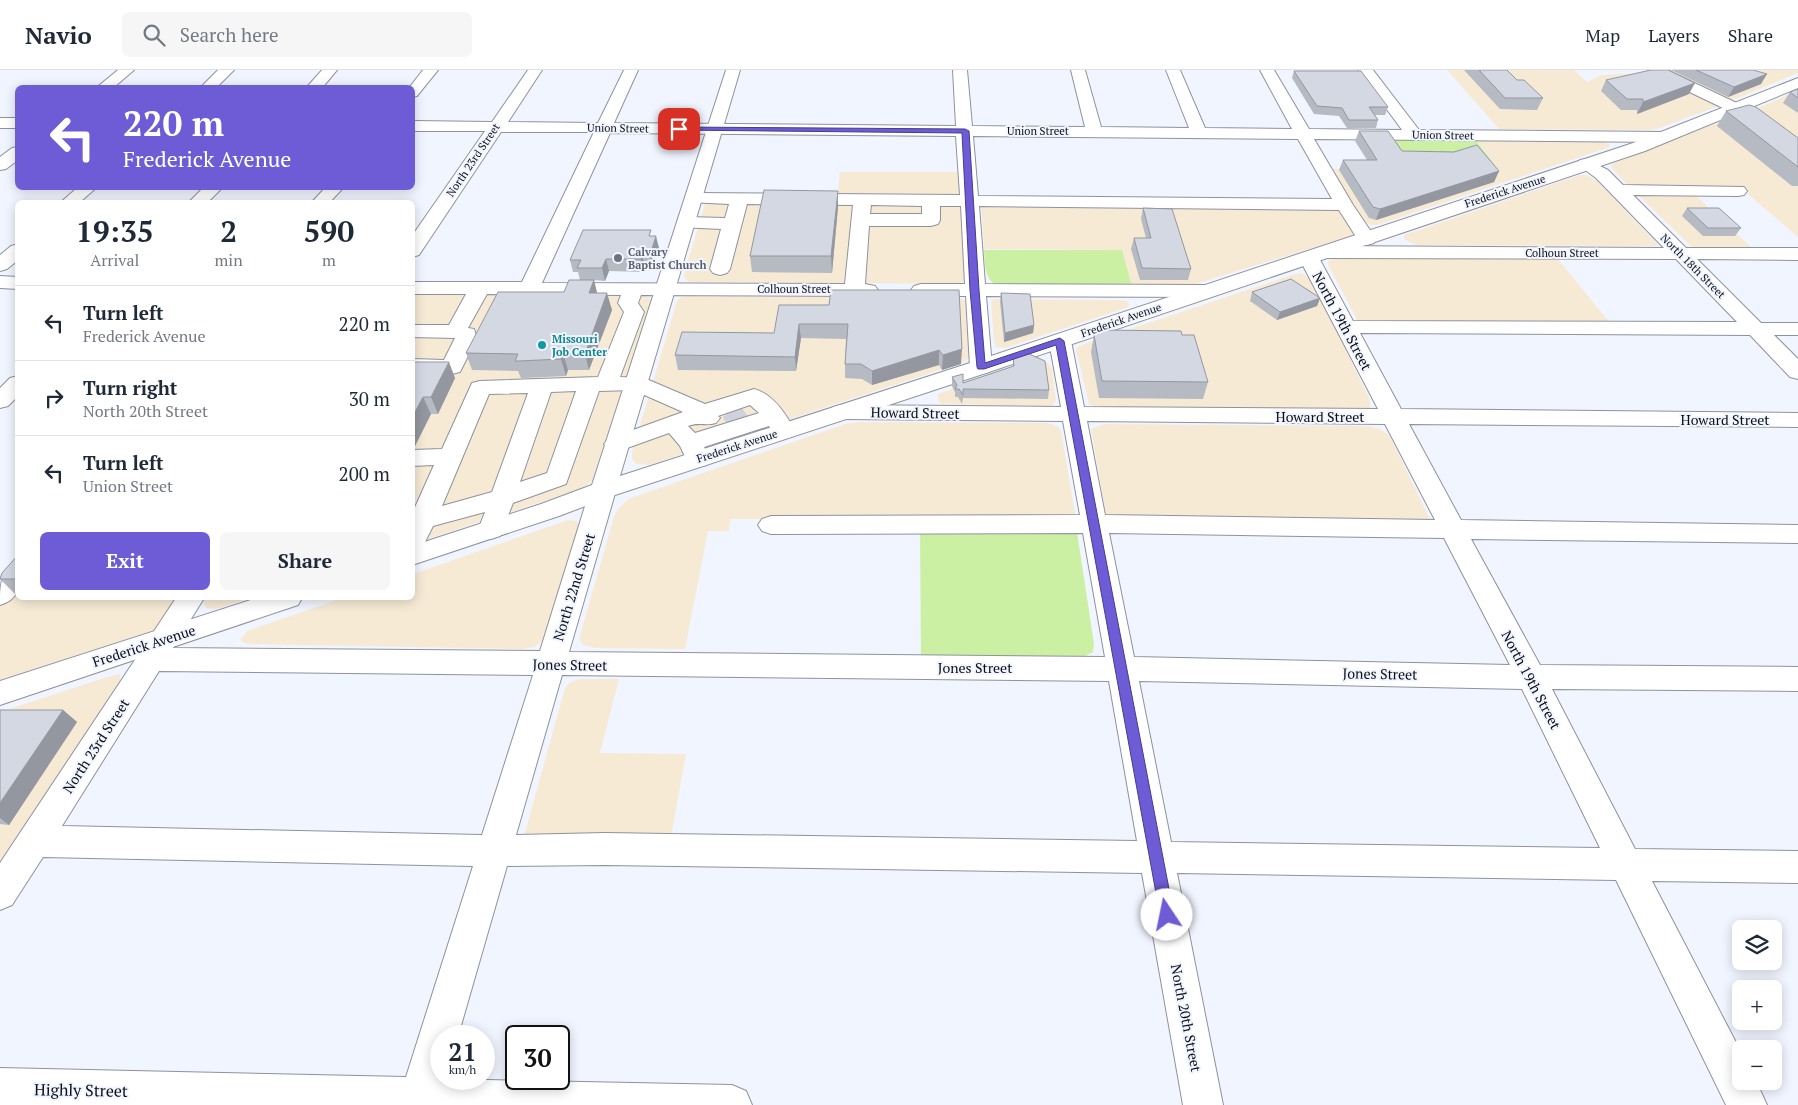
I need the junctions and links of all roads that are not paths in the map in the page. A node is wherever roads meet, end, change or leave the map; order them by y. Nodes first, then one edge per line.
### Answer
1 (127, 70) edge
2 (227, 70) edge
3 (330, 70) edge
4 (430, 70) edge
5 (534, 70) edge
6 (631, 70) edge
7 (733, 70) edge
8 (960, 70) edge
9 (1078, 70) edge
10 (1173, 70) edge
11 (1267, 70) edge
12 (1365, 70) edge
13 (1655, 70) edge
14 (1796, 84) edge
15 (107, 85) edge
16 (210, 85) edge
17 (316, 85) edge
18 (415, 89) edge
19 (1737, 108) junction
20 (0, 123) edge
21 (15, 123) edge
22 (415, 126) edge
23 (496, 127) junction
24 (604, 128) junction
25 (716, 129) junction
26 (965, 131) junction
27 (1094, 132) junction
28 (1199, 132) junction
29 (1304, 133) junction
30 (1414, 134) junction
31 (1664, 137) junction
32 (1798, 149) edge
33 (15, 154) edge
34 (1586, 164) junction
35 (0, 165) edge
36 (85, 190) edge
37 (211, 190) edge
38 (332, 190) edge
39 (1618, 190) junction
40 (1738, 191) dead end
41 (694, 198) junction
42 (738, 199) junction
43 (72, 200) edge
44 (200, 200) edge
45 (323, 200) edge
46 (862, 200) junction
47 (931, 201) junction
48 (970, 201) junction
49 (1344, 205) junction
50 (860, 220) junction
51 (686, 223) junction
52 (732, 224) junction
53 (1367, 239) junction
54 (415, 247) edge
55 (15, 252) edge
56 (1680, 253) junction
57 (1798, 254) edge
58 (1317, 255) junction
59 (0, 265) edge
60 (720, 269) dead end
61 (0, 282) edge
62 (15, 282) edge
63 (415, 288) edge
64 (480, 288) junction
65 (529, 288) junction
66 (633, 288) junction
67 (664, 289) junction
68 (855, 290) junction
69 (974, 290) junction
70 (1205, 291) junction
71 (1345, 326) junction
72 (1755, 329) junction
73 (1798, 329) edge
74 (415, 331) edge
75 (456, 331) junction
76 (1060, 341) junction
77 (415, 366) edge
78 (452, 367) junction
79 (981, 367) junction
80 (1798, 372) edge
81 (636, 383) junction
82 (598, 384) junction
83 (542, 385) junction
84 (15, 387) edge
85 (480, 388) junction
86 (0, 401) edge
87 (841, 412) junction
88 (1074, 415) junction
89 (1393, 417) junction
90 (723, 420) junction
91 (1798, 420) edge
92 (673, 423) junction
93 (779, 424) junction
94 (616, 444) junction
95 (694, 451) junction
96 (450, 457) junction
97 (415, 458) edge
98 (603, 490) junction
99 (502, 498) junction
100 (418, 522) edge
101 (1094, 524) junction
102 (771, 525) dead end
103 (1452, 529) junction
104 (491, 530) junction
105 (1798, 534) edge
106 (415, 555) edge
107 (15, 577) edge
108 (0, 595) edge
109 (189, 600) edge
110 (283, 600) edge
111 (157, 650) junction
112 (551, 665) junction
113 (1121, 669) junction
114 (1531, 677) junction
115 (1798, 679) edge
116 (0, 693) edge
117 (34, 841) junction
118 (494, 851) junction
119 (1156, 858) junction
120 (1626, 865) junction
121 (1798, 867) edge
122 (0, 893) edge
123 (0, 1088) edge
124 (81, 1098) edge
125 (132, 1098) edge
126 (420, 1101) edge
127 (732, 1105) edge
128 (1202, 1105) edge
129 (1747, 1105) edge

1 - 15 street
2 - 16 street
3 - 17 street
4 - 18 street
5 - 23 street, North 23rd Street
6 - 24 street
7 - 25 street, North 22nd Street
8 - 26 street
9 - 27 street
10 - 28 street
11 - 29 street
12 - 30 street
13 - 19 street
14 - 19 street, Frederick Avenue
19 - 31 street, Frederick Avenue
19 - 32 street
20 - 21 street
22 - 23 street, Union Street
23 - 24 street, Union Street
23 - 54 street, North 23rd Street
24 - 25 street, Union Street
24 - 65 street
25 - 26 street, Union Street
25 - 41 street, North 22nd Street
26 - 27 street, Union Street
26 - 48 street
27 - 28 street, Union Street
28 - 29 street, Union Street
29 - 30 street, Union Street
29 - 49 street
30 - 31 street, Union Street
31 - 34 street, Frederick Avenue
33 - 35 street
34 - 39 street, North 18th Street
34 - 53 street, Frederick Avenue
36 - 43 street
37 - 44 street
38 - 45 street
39 - 40 street
39 - 56 street, North 18th Street
41 - 42 street
41 - 51 street, North 22nd Street
42 - 46 street
42 - 52 street
46 - 47 street
46 - 50 street
47 - 48 street
47 - 50 street
48 - 49 street
48 - 69 street
49 - 53 street
50 - 68 street
51 - 52 street
51 - 67 street, North 22nd Street
52 - 60 street
53 - 58 street, Frederick Avenue
55 - 59 street
56 - 57 street, Colhoun Street
56 - 58 street, Colhoun Street
56 - 72 street, North 18th Street
58 - 70 street, Frederick Avenue
58 - 71 street, North 19th Street
61 - 62 street
63 - 64 street, Colhoun Street
64 - 65 street, Colhoun Street
64 - 75 street
65 - 66 street, Colhoun Street
66 - 67 street, Colhoun Street
66 - 82 street
67 - 68 street, Colhoun Street
67 - 81 street, North 22nd Street
68 - 69 street, Colhoun Street
69 - 70 street, Colhoun Street
69 - 79 street
70 - 76 street, Frederick Avenue
71 - 72 street
71 - 89 street, North 19th Street
72 - 73 street
72 - 80 street, North 18th Street
74 - 75 street
75 - 78 street
76 - 79 street, Frederick Avenue
76 - 88 street, North 20th Street
77 - 78 street
78 - 85 street
79 - 87 street, Frederick Avenue
81 - 82 street
81 - 90 street
81 - 94 street, North 22nd Street
82 - 83 street
82 - 99 street
83 - 85 street
83 - 99 street
84 - 86 street
85 - 96 street
87 - 88 street, Howard Street
87 - 93 street, Frederick Avenue
88 - 89 street, Howard Street
88 - 101 street, North 20th Street
89 - 91 street, Howard Street
89 - 103 street, North 19th Street
90 - 92 street
90 - 93 street
90 - 95 street
92 - 94 street
92 - 95 street
93 - 95 street, Frederick Avenue
94 - 98 street, North 22nd Street
95 - 98 street, Frederick Avenue
96 - 97 street
96 - 100 street
98 - 104 street, Frederick Avenue
98 - 112 street, North 22nd Street
99 - 100 street
99 - 104 street
101 - 102 street
101 - 103 street
101 - 113 street, North 20th Street
103 - 105 street
103 - 114 street, North 19th Street
104 - 106 street, Frederick Avenue
107 - 108 street
109 - 111 street, North 23rd Street
110 - 111 street, Frederick Avenue
111 - 112 street, Jones Street
111 - 116 street, Frederick Avenue
111 - 117 street, North 23rd Street
112 - 113 street, Jones Street
112 - 118 street, North 22nd Street
113 - 114 street, Jones Street
113 - 119 street, North 20th Street
114 - 115 street, Jones Street
114 - 120 street, North 19th Street
117 - 118 street
117 - 122 street, North 23rd Street
118 - 119 street
118 - 126 street, North 22nd Street
119 - 120 street
119 - 128 street, North 20th Street
120 - 121 street
120 - 129 street, North 19th Street
123 - 124 street, Highly Street
124 - 125 street, Highly Street
125 - 126 street, Highly Street
126 - 127 street, Highly Street

